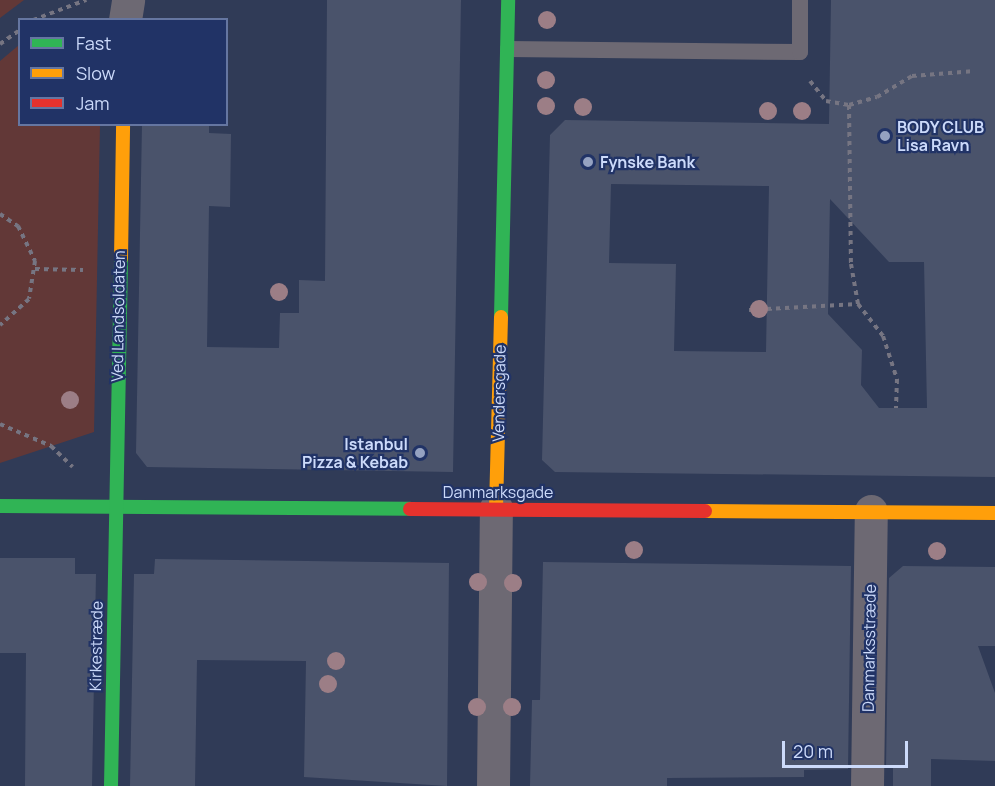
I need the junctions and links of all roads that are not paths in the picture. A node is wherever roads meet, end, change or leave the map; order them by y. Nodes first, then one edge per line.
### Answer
1 (128, 0) edge
2 (508, 0) edge
3 (800, 0) edge
4 (125, 18) edge
5 (508, 49) junction
6 (123, 126) edge
7 (0, 506) edge
8 (114, 507) junction
9 (496, 508) junction
10 (871, 511) junction
11 (995, 513) edge
12 (111, 786) edge
13 (493, 786) edge
14 (867, 786) edge

1 - 4 street
2 - 5 street, Vendersgade
3 - 5 lane
5 - 9 street, Vendersgade
6 - 8 street, Ved Landsoldaten
7 - 8 street, Danmarksgade
8 - 9 street, Danmarksgade
8 - 12 street, Kirkestræde
9 - 10 street, Danmarksgade
9 - 13 street, Vendersgade
10 - 11 street, Danmarksgade
10 - 14 street, Danmarksstræde

